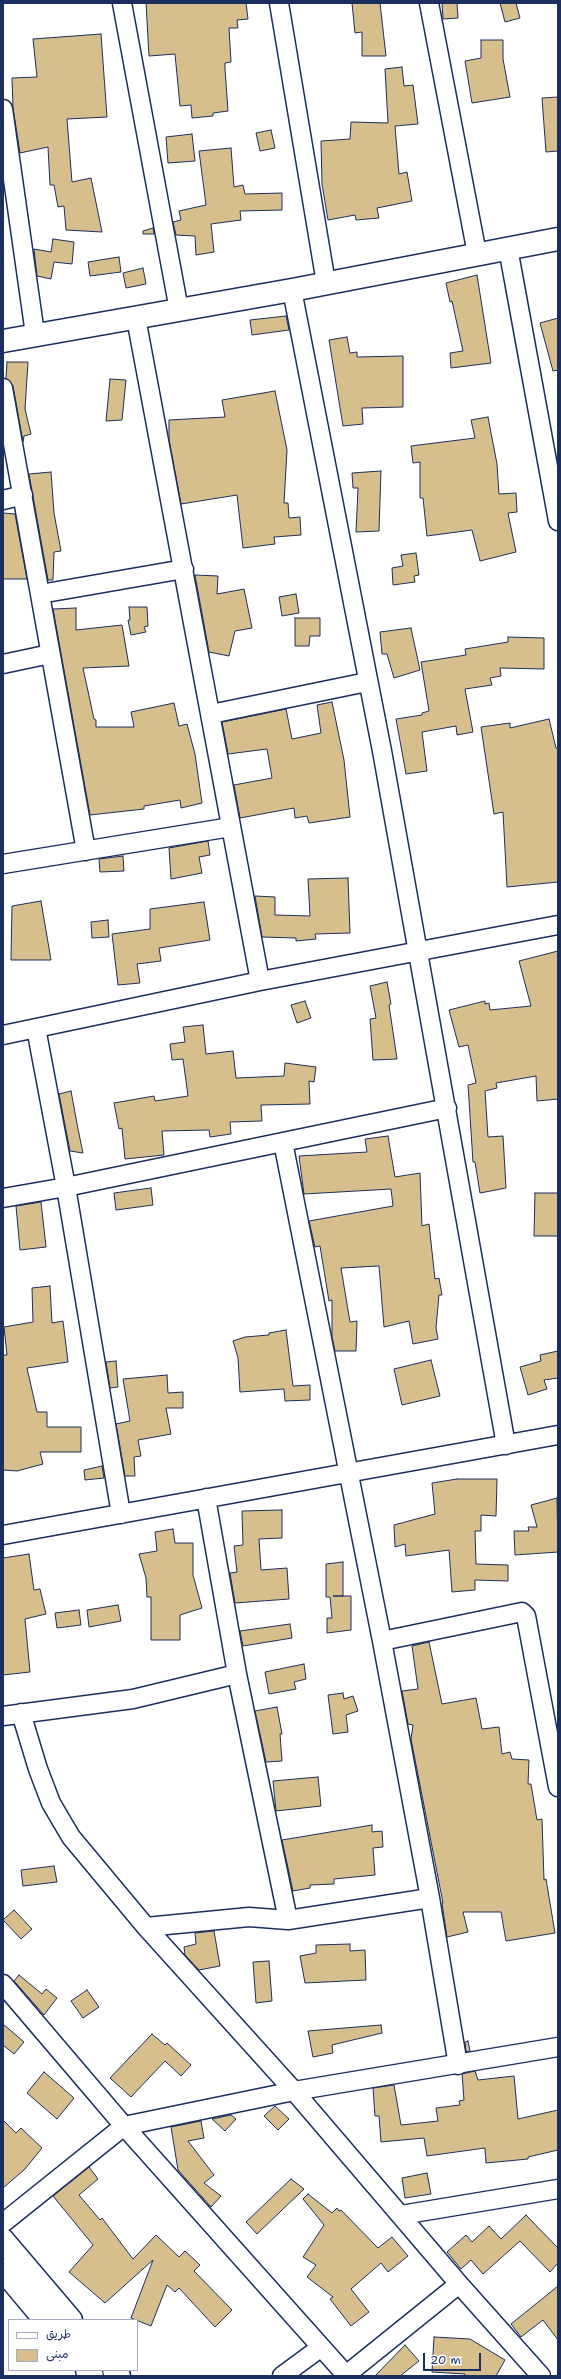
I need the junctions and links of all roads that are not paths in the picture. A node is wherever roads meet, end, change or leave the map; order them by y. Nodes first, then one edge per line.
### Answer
1 (122, 3) edge
2 (279, 3) edge
3 (429, 3) edge
4 (3, 121) edge
5 (558, 239) edge
6 (508, 248) junction
7 (477, 254) junction
8 (326, 283) junction
9 (292, 290) junction
10 (178, 310) junction
11 (136, 318) junction
12 (35, 334) junction
13 (3, 341) edge
14 (3, 388) edge
15 (23, 495) junction
16 (3, 500) edge
17 (558, 521) edge
18 (184, 569) junction
19 (40, 594) junction
20 (50, 654) junction
21 (3, 664) edge
22 (368, 682) junction
23 (210, 714) junction
24 (230, 827) junction
25 (86, 851) junction
26 (3, 864) edge
27 (558, 924) edge
28 (419, 952) junction
29 (260, 981) junction
30 (36, 1028) junction
31 (3, 1035) edge
32 (447, 1108) junction
33 (283, 1142) junction
34 (66, 1187) junction
35 (3, 1198) edge
36 (558, 1435) edge
37 (506, 1445) junction
38 (349, 1473) junction
39 (206, 1498) junction
40 (120, 1514) junction
41 (3, 1535) edge
42 (382, 1641) junction
43 (237, 1674) junction
44 (21, 1713) junction
45 (3, 1716) edge
46 (558, 1787) edge
47 (430, 1898) junction
48 (288, 1920) junction
49 (146, 1927) junction
50 (3, 1984) edge
51 (558, 2047) edge
52 (458, 2065) junction
53 (294, 2091) junction
54 (124, 2126) junction
55 (558, 2189) edge
56 (401, 2216) junction
57 (3, 2223) edge
58 (3, 2240) edge
59 (3, 2270) edge
60 (459, 2284) junction
61 (44, 2319) edge
62 (70, 2319) edge
63 (320, 2348) junction
64 (346, 2375) edge
65 (282, 2376) edge
66 (541, 2376) edge

1 - 10 street
2 - 8 street
3 - 7 street
4 - 12 street
5 - 6 street
6 - 7 street
6 - 17 street
7 - 8 street
8 - 9 street
9 - 10 street
9 - 22 street
10 - 11 street
11 - 12 street
11 - 18 street
12 - 13 street
14 - 15 street
15 - 16 street
15 - 19 street
18 - 19 street
18 - 23 street
19 - 20 street
20 - 21 street
20 - 25 street
22 - 23 street
22 - 28 street
23 - 24 street
24 - 25 street
24 - 29 street
25 - 26 street
27 - 28 street
28 - 29 street
28 - 32 street
29 - 30 street
30 - 31 street
30 - 34 street
32 - 33 street
32 - 37 street
33 - 34 street
33 - 38 street
34 - 35 street
34 - 40 street
36 - 37 street
37 - 38 street
38 - 39 street
38 - 42 street
39 - 40 street
39 - 43 street
40 - 41 street
42 - 46 street
42 - 47 street
43 - 44 street
43 - 48 street
44 - 45 street
44 - 49 street
47 - 48 street
47 - 52 street
48 - 49 street
49 - 53 street
50 - 54 street
51 - 52 street
52 - 53 street
53 - 54 street
53 - 56 street
54 - 57 street
54 - 63 street
55 - 56 street
56 - 60 street
58 - 62 street
59 - 61 street
60 - 64 street
60 - 66 street
63 - 64 street
63 - 65 street

